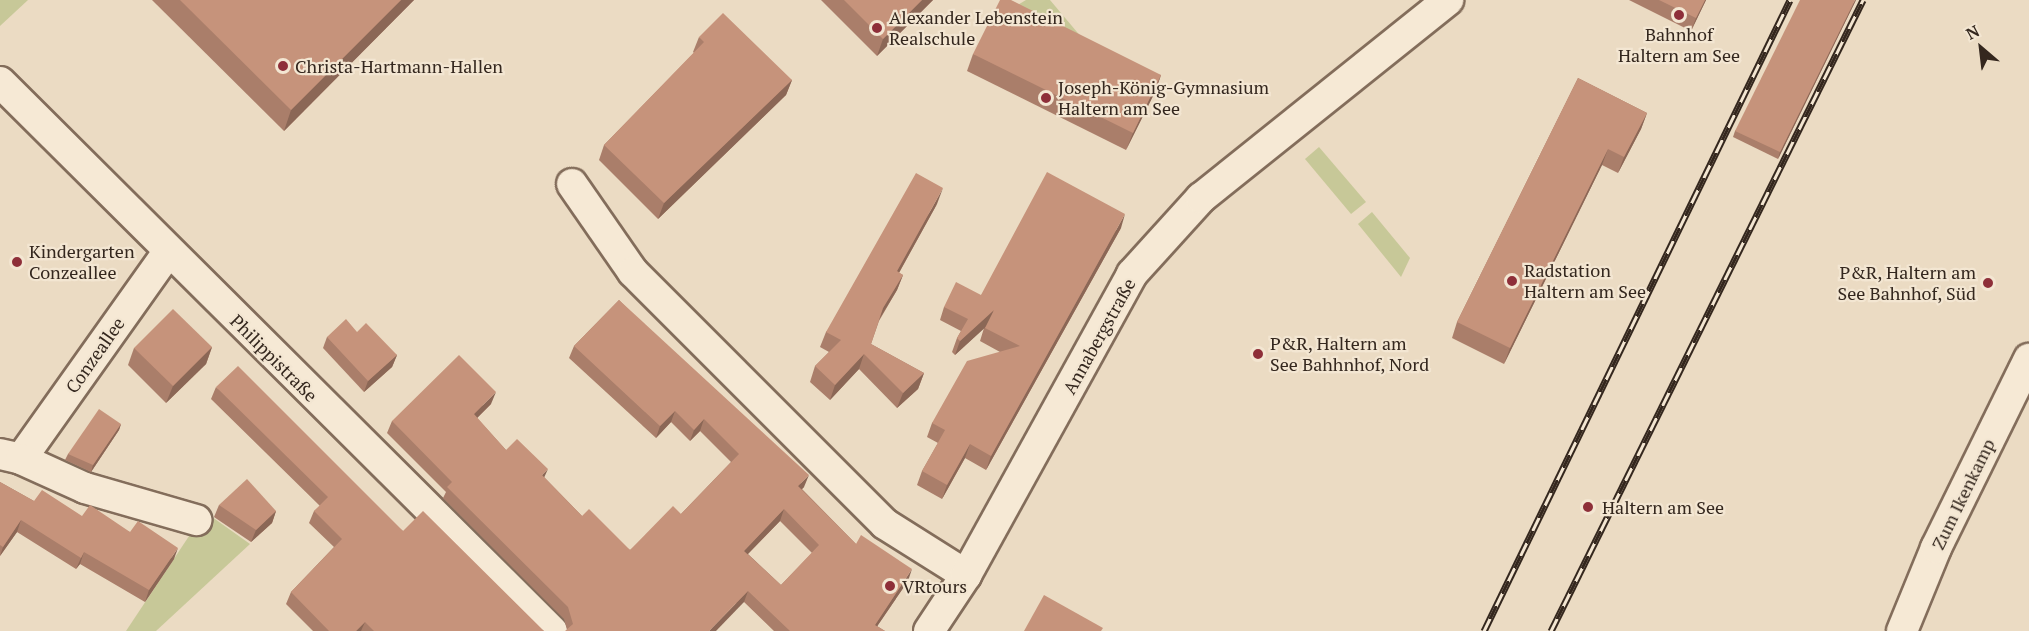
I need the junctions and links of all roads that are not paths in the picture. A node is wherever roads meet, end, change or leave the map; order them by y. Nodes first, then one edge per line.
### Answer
1 (1448, 0) edge
2 (0, 82) edge
3 (572, 184) dead end
4 (169, 251) junction
5 (2029, 359) edge
6 (10, 456) edge
7 (196, 520) dead end
8 (966, 575) junction
9 (552, 631) edge
10 (928, 631) edge
11 (1902, 631) edge

1 - 8 street, Annabergstraße
2 - 4 street, Philippistraße
3 - 8 street
4 - 6 street, Conzeallee
4 - 9 street, Philippistraße
5 - 11 street, Zum Ikenkamp
6 - 7 street, Conzeallee
8 - 10 street, Annabergstraße

